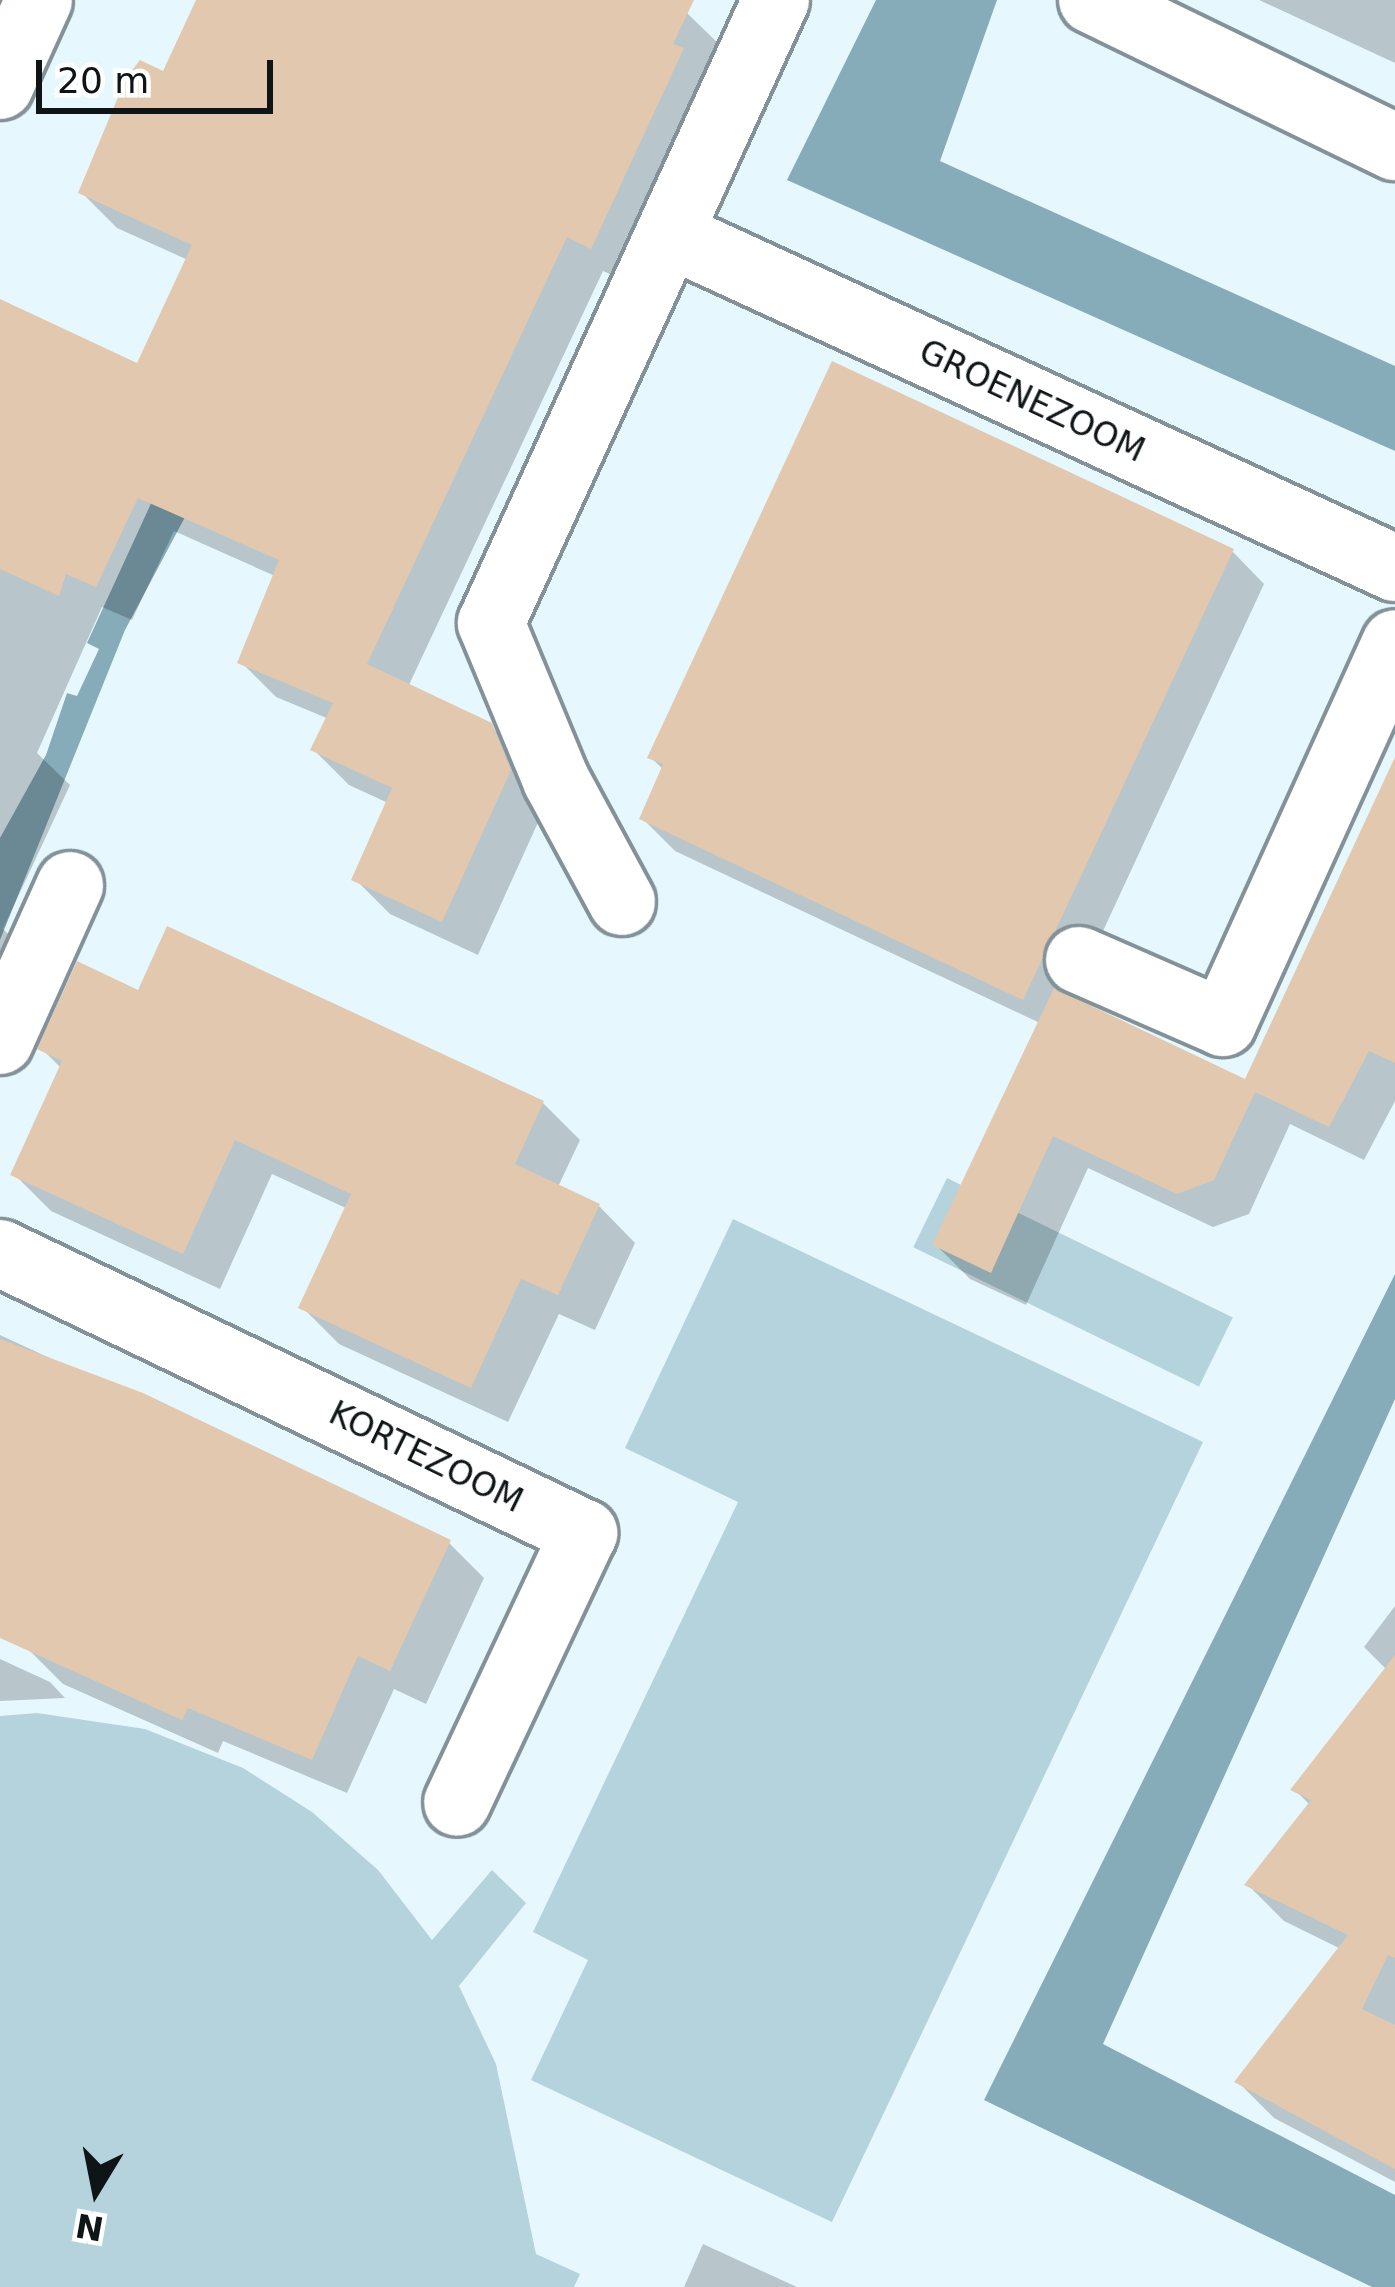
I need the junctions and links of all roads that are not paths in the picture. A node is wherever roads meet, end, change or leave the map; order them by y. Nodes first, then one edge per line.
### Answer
1 (39, 0) edge
2 (776, 0) edge
3 (1092, 0) edge
4 (0, 86) edge
5 (1395, 146) edge
6 (669, 233) junction
7 (1395, 568) edge
8 (1395, 643) edge
9 (70, 885) dead end
10 (622, 902) dead end
11 (1079, 960) dead end
12 (0, 1041) edge
13 (0, 1252) edge
14 (457, 1803) dead end

1 - 4 street
2 - 6 street
3 - 5 street
6 - 7 street, GROENEZOOM
6 - 10 street
8 - 11 street
9 - 12 street
13 - 14 street, KORTEZOOM

